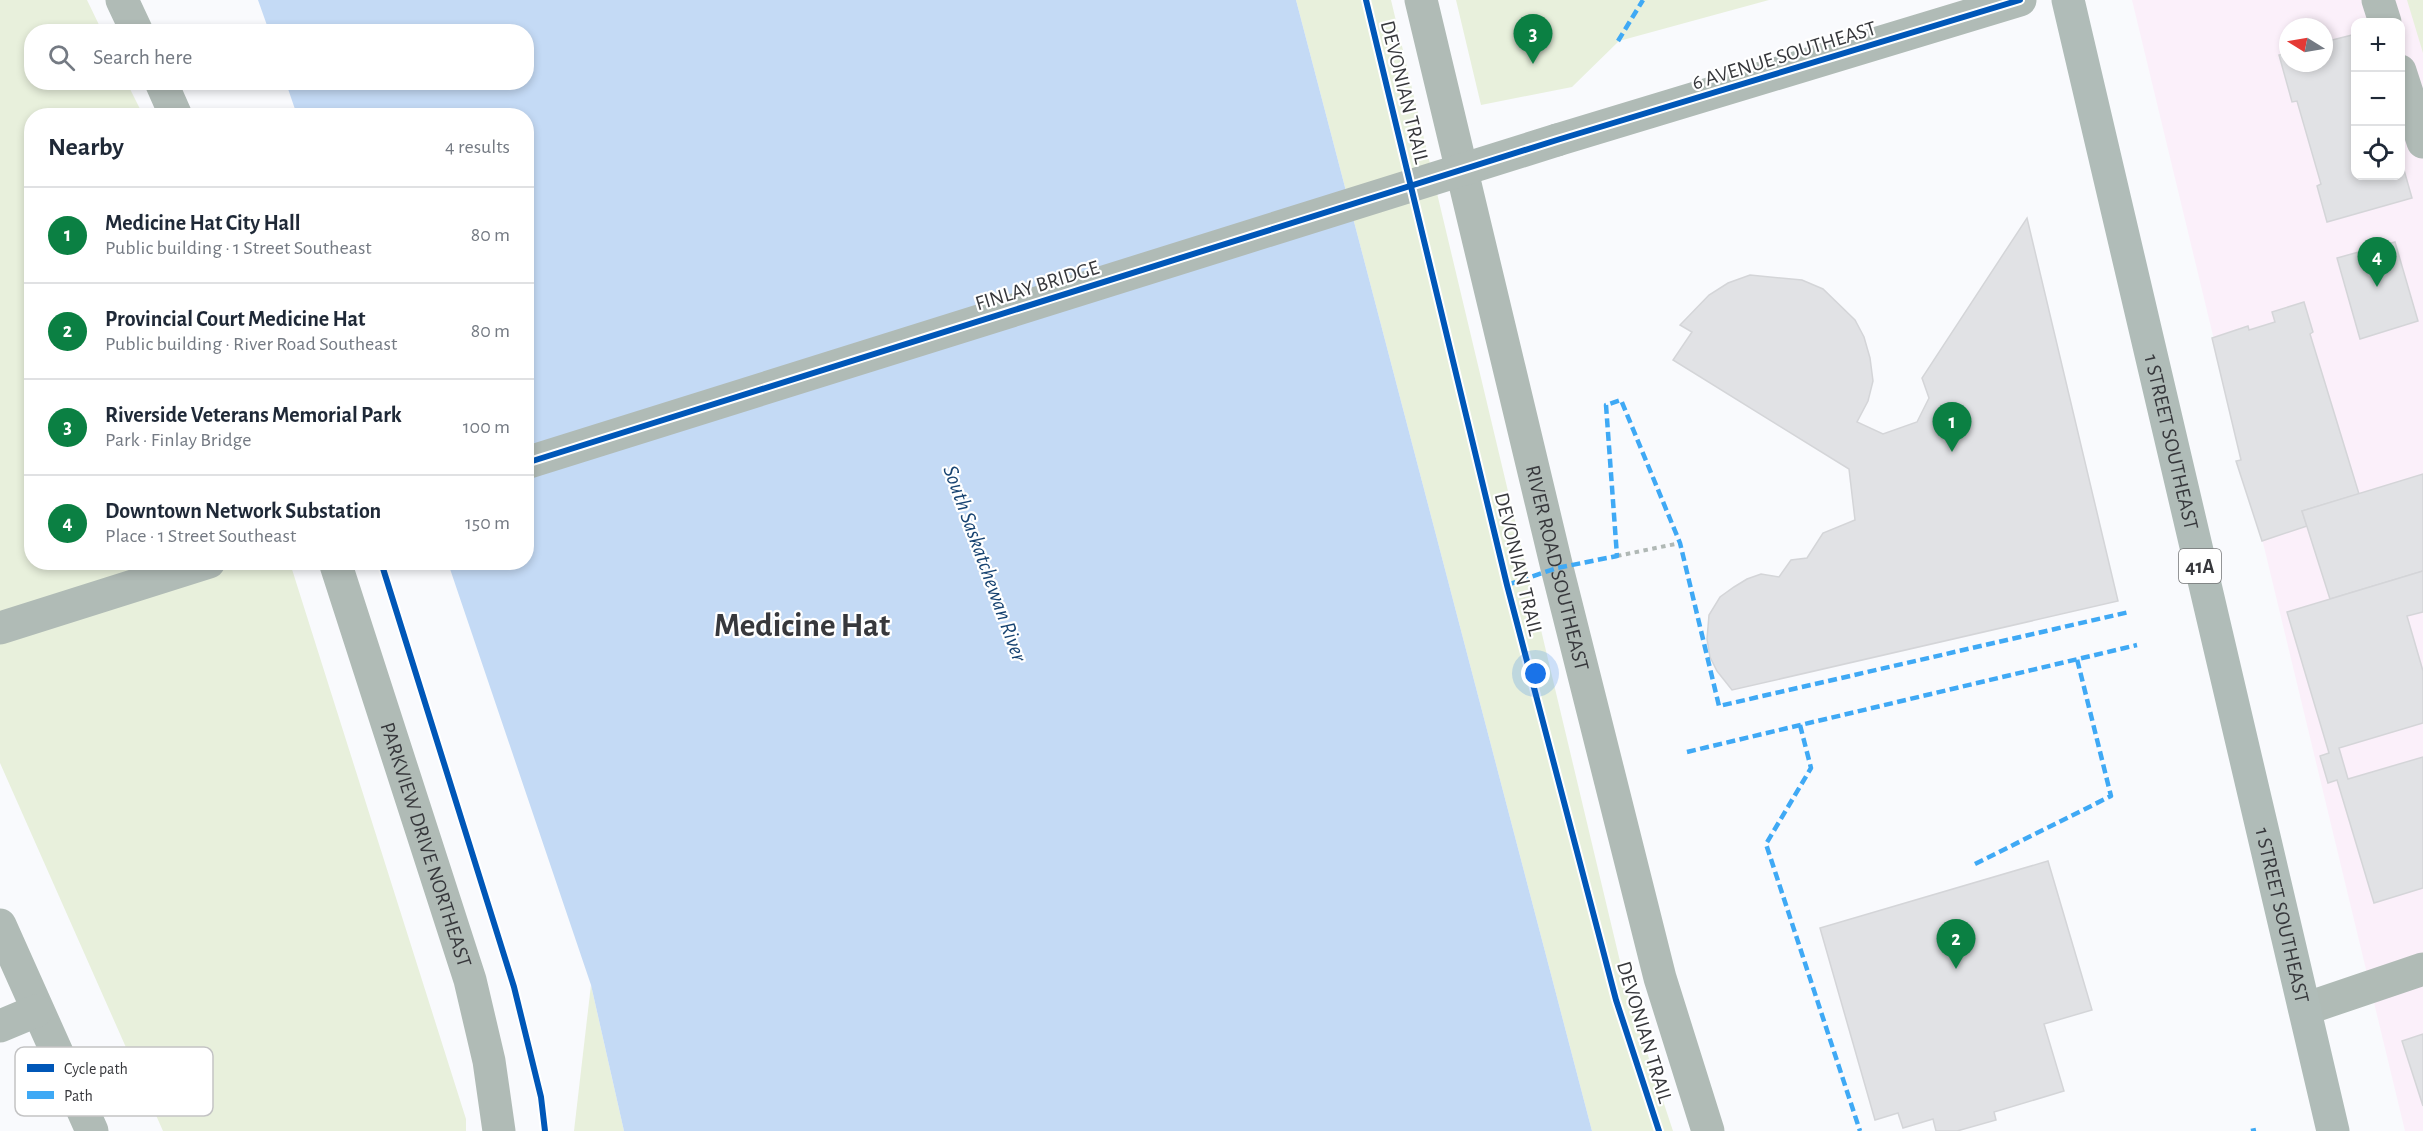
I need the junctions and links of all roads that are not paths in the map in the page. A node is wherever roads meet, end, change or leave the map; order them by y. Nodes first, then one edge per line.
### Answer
1 (122, 0) edge
2 (1421, 0) edge
3 (2020, 0) edge
4 (2068, 0) edge
5 (2378, 0) edge
6 (2384, 18) edge
7 (133, 24) edge
8 (2400, 72) edge
9 (165, 90) edge
10 (172, 108) edge
11 (1557, 140) joint
12 (2423, 142) edge
13 (534, 460) edge
14 (184, 570) edge
15 (338, 570) edge
16 (0, 628) edge
17 (0, 925) edge
18 (2423, 969) edge
19 (2305, 1009) junction
20 (36, 1011) junction
21 (0, 1026) edge
22 (53, 1047) edge
23 (85, 1116) edge
24 (92, 1131) edge
25 (499, 1131) edge
26 (1708, 1131) edge
27 (2333, 1131) edge

1 - 7 street
2 - 26 street, RIVER ROAD SOUTHEAST
3 - 11 street, 6 AVENUE SOUTHEAST
4 - 19 main road, 1 STREET SOUTHEAST / 41A
5 - 6 street
8 - 12 street
9 - 10 street
11 - 13 street, FINLAY BRIDGE, bridge
14 - 16 street
15 - 25 street, PARKVIEW DRIVE NORTHEAST
17 - 20 street
18 - 19 street
19 - 27 main road, 1 STREET SOUTHEAST / 41A
20 - 21 street
20 - 22 street
23 - 24 street

